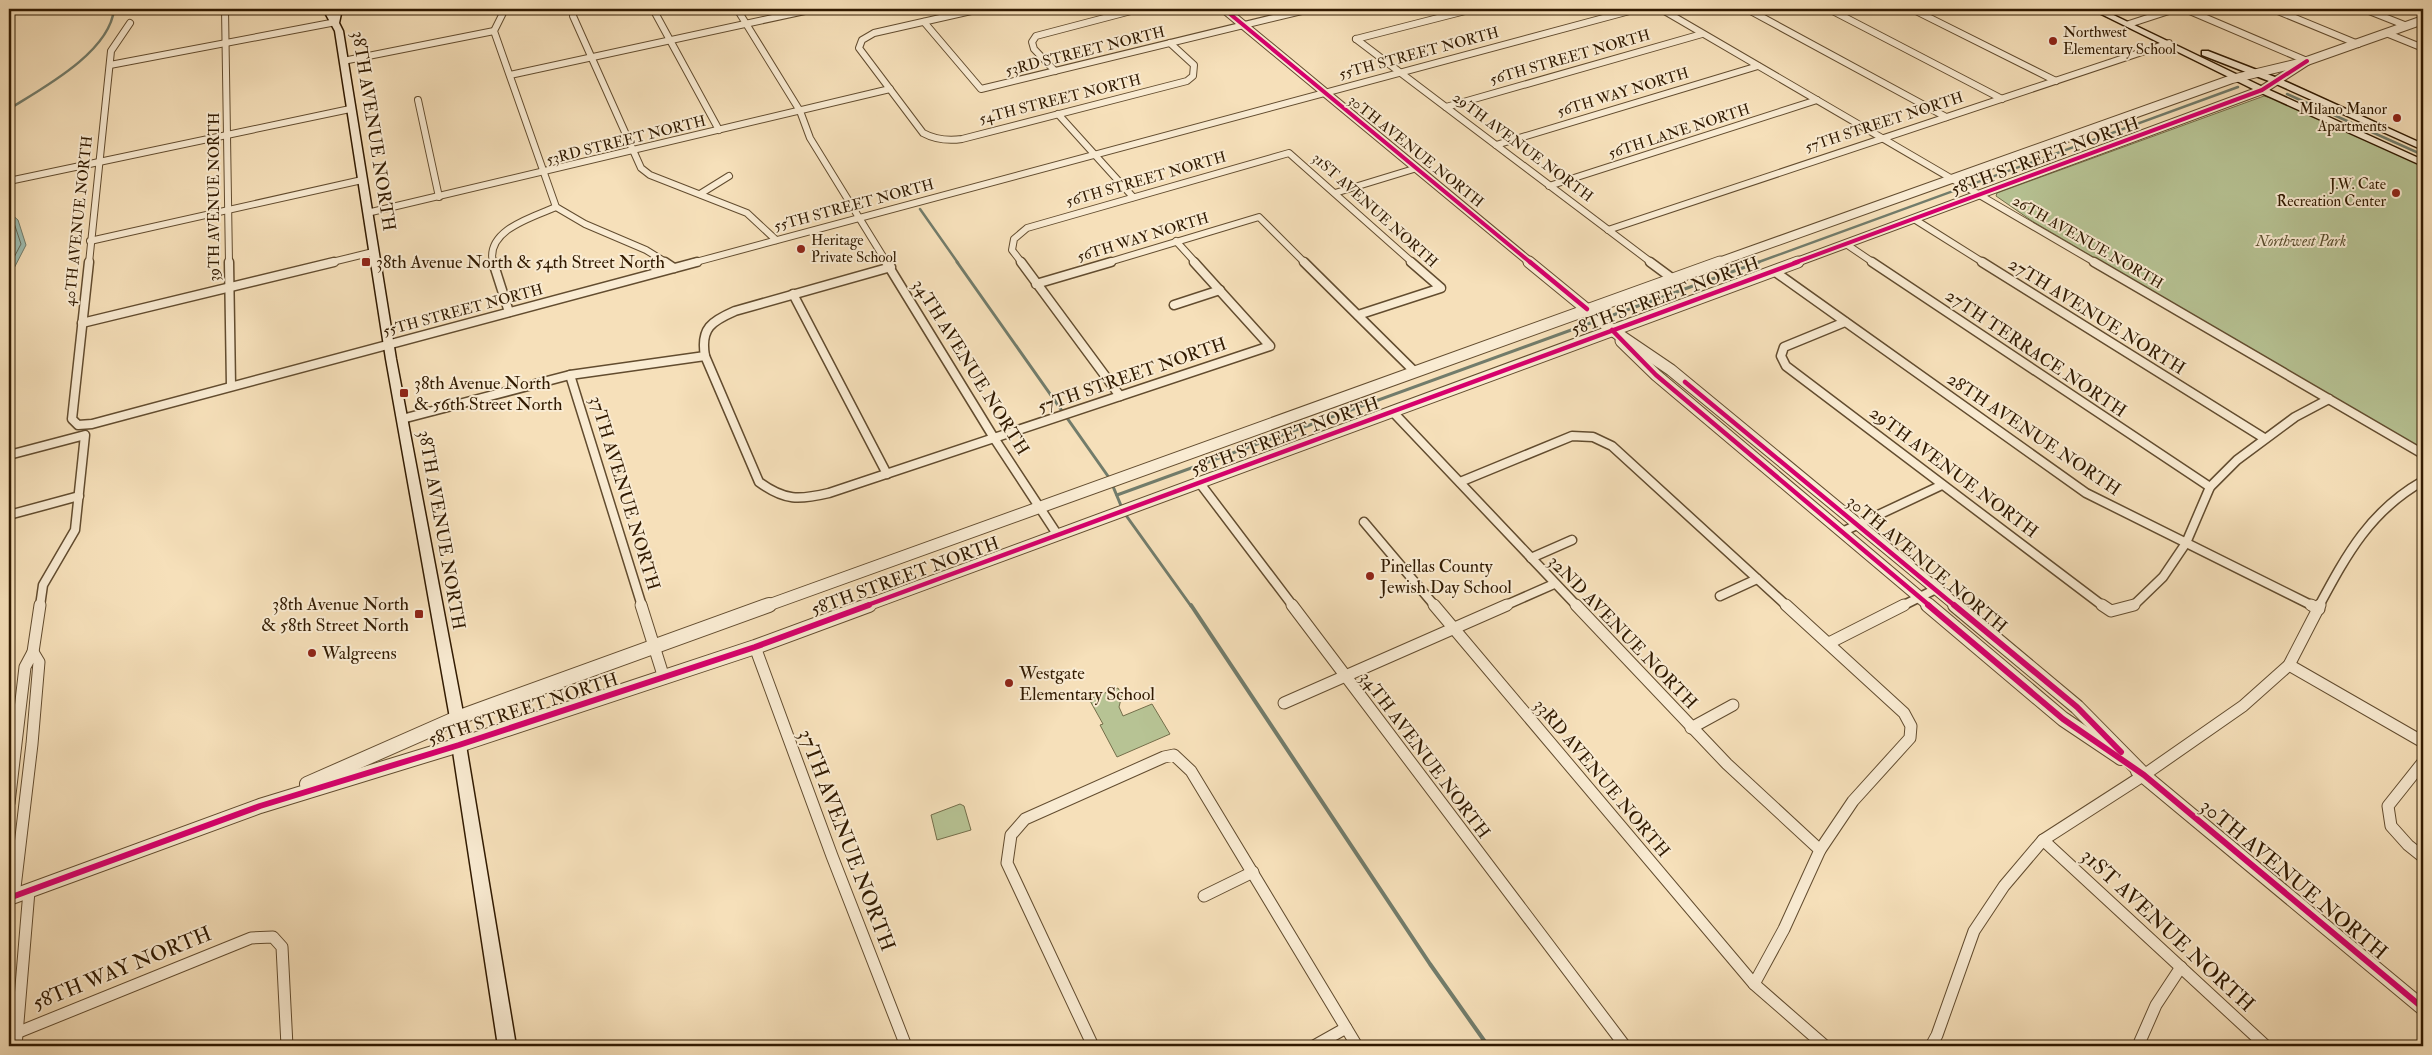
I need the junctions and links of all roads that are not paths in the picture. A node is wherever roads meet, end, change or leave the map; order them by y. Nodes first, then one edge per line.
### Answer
1 (225, 9) edge
2 (327, 9) edge
3 (338, 9) edge
4 (505, 9) edge
5 (574, 9) edge
6 (654, 9) edge
7 (737, 9) edge
8 (814, 9) edge
9 (980, 9) edge
10 (1224, 9) edge
11 (1310, 9) edge
12 (1473, 9) edge
13 (1637, 9) edge
14 (1661, 9) edge
15 (1747, 9) edge
16 (1829, 9) edge
17 (1912, 9) edge
18 (2095, 9) edge
19 (2175, 9) edge
20 (2185, 9) edge
21 (2273, 9) edge
22 (2364, 9) edge
23 (1130, 10) edge
24 (2423, 20) edge
25 (336, 22) junction
26 (924, 22) junction
27 (130, 24) dead end
28 (746, 24) junction
29 (2129, 24) junction
30 (1243, 25) junction
31 (2407, 26) junction
32 (494, 31) junction
33 (2386, 33) junction
34 (1702, 34) junction
35 (670, 39) junction
36 (862, 40) joint
37 (227, 43) junction
38 (1170, 43) junction
39 (2168, 43) junction
40 (2358, 44) junction
41 (2423, 48) edge
42 (591, 57) junction
43 (343, 61) junction
44 (2307, 62) junction
45 (110, 65) junction
46 (1758, 66) junction
47 (1055, 71) junction
48 (1400, 73) junction
49 (510, 74) junction
50 (2258, 74) junction
51 (2238, 78) junction
52 (2056, 81) junction
53 (2276, 81) junction
54 (890, 89) junction
55 (2262, 90) junction
56 (1325, 93) junction
57 (2002, 99) junction
58 (418, 100) dead end
59 (1817, 100) junction
60 (1446, 107) junction
61 (350, 109) junction
62 (800, 111) junction
63 (1058, 114) junction
64 (1946, 117) junction
65 (719, 130) junction
66 (229, 134) junction
67 (1884, 138) junction
68 (1496, 145) junction
69 (2423, 147) edge
70 (633, 151) junction
71 (1290, 153) joint
72 (1095, 154) junction
73 (100, 162) junction
74 (2423, 164) edge
75 (1417, 168) junction
76 (544, 172) junction
77 (728, 176) dead end
78 (362, 180) junction
79 (1954, 180) junction
80 (9, 182) edge
81 (1549, 186) junction
82 (1336, 193) junction
83 (700, 194) junction
84 (1978, 194) junction
85 (439, 197) junction
86 (1133, 197) junction
87 (556, 208) junction
88 (227, 211) junction
89 (367, 214) junction
90 (860, 218) junction
91 (1914, 219) junction
92 (1608, 230) junction
93 (776, 240) junction
94 (90, 241) junction
95 (1176, 241) junction
96 (1846, 244) junction
97 (373, 252) junction
98 (890, 267) junction
99 (674, 268) junction
100 (1774, 271) junction
101 (1673, 279) junction
102 (1036, 284) junction
103 (229, 287) junction
104 (1220, 290) junction
105 (793, 294) junction
106 (1174, 305) dead end
107 (1590, 311) junction
108 (509, 312) junction
109 (1358, 315) junction
110 (1845, 322) junction
111 (82, 323) junction
112 (1609, 328) junction
113 (389, 344) junction
114 (705, 356) junction
115 (1414, 372) junction
116 (570, 376) junction
117 (231, 386) junction
118 (1120, 396) junction
119 (2329, 399) junction
120 (1392, 411) junction
121 (402, 419) junction
122 (78, 425) joint
123 (994, 438) junction
124 (2264, 438) junction
125 (2423, 454) edge
126 (9, 455) edge
127 (887, 474) junction
128 (2423, 481) edge
129 (1200, 482) junction
130 (1460, 482) junction
131 (1942, 485) junction
132 (2210, 487) junction
133 (79, 496) junction
134 (1040, 507) junction
135 (9, 515) edge
136 (1364, 522) dead end
137 (1858, 524) junction
138 (1842, 532) junction
139 (1057, 534) junction
140 (1572, 540) dead end
141 (2186, 544) junction
142 (1531, 558) junction
143 (1757, 578) junction
144 (1554, 584) junction
145 (1936, 590) junction
146 (1720, 596) dead end
147 (1921, 598) junction
148 (2319, 609) junction
149 (1454, 628) junction
150 (1829, 643) junction
151 (755, 646) junction
152 (654, 647) junction
153 (33, 652) junction
154 (2289, 665) junction
155 (1345, 676) junction
156 (664, 678) junction
157 (1284, 703) dead end
158 (1733, 705) dead end
159 (457, 718) junction
160 (1691, 728) junction
161 (1910, 738) joint
162 (2423, 742) edge
163 (32, 744) junction
164 (459, 745) junction
165 (12, 751) edge
166 (2423, 762) edge
167 (2144, 775) junction
168 (9, 803) edge
169 (260, 806) junction
170 (2043, 840) junction
171 (1820, 850) junction
172 (2423, 857) edge
173 (1252, 872) junction
174 (29, 891) junction
175 (1204, 896) dead end
176 (11, 897) edge
177 (2181, 967) junction
178 (1754, 984) junction
179 (2423, 1008) edge
180 (1346, 1028) junction
181 (13, 1034) edge
182 (902, 1045) edge
183 (16, 1046) edge
184 (287, 1046) edge
185 (507, 1046) edge
186 (1093, 1046) edge
187 (1314, 1046) edge
188 (1357, 1046) edge
189 (1625, 1046) edge
190 (1825, 1046) edge
191 (1931, 1046) edge
192 (2138, 1046) edge
193 (2266, 1046) edge

1 - 37 street, 39TH AVENUE NORTH
2 - 25 main road, 38TH AVENUE NORTH
3 - 25 main road, 38TH AVENUE NORTH
4 - 32 street
5 - 42 street
6 - 35 street
7 - 28 street, 34TH AVENUE NORTH
8 - 28 street
9 - 26 street
10 - 30 street, 30TH AVENUE NORTH
11 - 30 street, 53RD STREET NORTH
12 - 48 street, 29TH AVENUE NORTH
13 - 48 street, 55TH STREET NORTH
14 - 34 street, 26TH AVENUE NORTH
15 - 64 street
16 - 57 street
17 - 52 street
18 - 29 main road
19 - 29 street
20 - 44 street
21 - 40 street
22 - 31 street
23 - 47 street
24 - 31 street, 58TH STREET NORTH
25 - 37 street
25 - 43 main road, 38TH AVENUE NORTH
26 - 36 street
26 - 47 street, 53RD STREET NORTH
27 - 45 street, 40TH AVENUE NORTH
28 - 35 street
28 - 62 street, 34TH AVENUE NORTH
29 - 39 main road
29 - 50 main road
30 - 38 street, 53RD STREET NORTH
30 - 56 street, 30TH AVENUE NORTH
31 - 33 street, 58TH STREET NORTH
32 - 43 street
32 - 49 street
33 - 40 street, 58TH STREET NORTH
33 - 41 street
34 - 46 street, 26TH AVENUE NORTH
34 - 60 street, 56TH STREET NORTH
35 - 42 street
35 - 65 street
36 - 54 street
37 - 45 street
37 - 66 street, 39TH AVENUE NORTH
38 - 47 street, 53RD STREET NORTH
38 - 63 street, 54TH STREET NORTH
39 - 51 main road
39 - 52 street, 57TH STREET NORTH
40 - 44 street, 58TH STREET NORTH
42 - 49 street
42 - 70 street
43 - 61 main road, 38TH AVENUE NORTH
44 - 50 street, 58TH STREET NORTH
44 - 53 street, 58TH STREET NORTH
45 - 73 street, 40TH AVENUE NORTH
46 - 59 street, 26TH AVENUE NORTH
46 - 68 street, 56TH WAY NORTH
48 - 56 street, 55TH STREET NORTH
48 - 60 street, 29TH AVENUE NORTH
49 - 76 street
50 - 51 street, 58TH STREET NORTH
50 - 53 main road
51 - 55 main road
51 - 79 street, 58TH STREET NORTH
52 - 57 street, 57TH STREET NORTH
53 - 55 street, 58TH STREET NORTH
53 - 69 main road
54 - 62 street, 53RD STREET NORTH
54 - 63 street, 54TH STREET NORTH
55 - 74 main road
55 - 84 street, 58TH STREET NORTH
56 - 72 street, 55TH STREET NORTH
56 - 75 street, 30TH AVENUE NORTH
57 - 64 street, 57TH STREET NORTH
58 - 85 street
59 - 67 street, 26TH AVENUE NORTH
59 - 81 street, 56TH LANE NORTH
60 - 68 street, 29TH AVENUE NORTH
61 - 66 street
61 - 78 main road, 38TH AVENUE NORTH
62 - 65 street, 53RD STREET NORTH
62 - 90 street, 34TH AVENUE NORTH
63 - 72 street
64 - 67 street, 57TH STREET NORTH
65 - 70 street, 53RD STREET NORTH
66 - 73 street
66 - 88 street, 39TH AVENUE NORTH
67 - 79 street, 26TH AVENUE NORTH
67 - 92 street, 57TH STREET NORTH
68 - 81 street, 29TH AVENUE NORTH
70 - 76 street, 53RD STREET NORTH
70 - 83 street
71 - 82 street, 31ST AVENUE NORTH
71 - 86 street, 56TH STREET NORTH
72 - 86 street
72 - 90 street, 55TH STREET NORTH
73 - 80 street
73 - 94 street, 40TH AVENUE NORTH
75 - 82 street
75 - 107 street, 30TH AVENUE NORTH
76 - 85 street, 53RD STREET NORTH
76 - 87 street
77 - 83 street
78 - 88 street
78 - 89 main road, 38TH AVENUE NORTH
79 - 84 street, 26TH AVENUE NORTH
79 - 101 street, 58TH STREET NORTH
81 - 92 street, 29TH AVENUE NORTH
82 - 109 street, 31ST AVENUE NORTH
83 - 93 street
84 - 91 street, 58TH STREET NORTH
84 - 119 street, 26TH AVENUE NORTH
85 - 89 street, 53RD STREET NORTH
86 - 102 street, 56TH STREET NORTH
87 - 99 street
87 - 108 street
88 - 94 street
88 - 103 street, 39TH AVENUE NORTH
89 - 97 main road, 38TH AVENUE NORTH
90 - 93 street, 55TH STREET NORTH
90 - 98 street, 34TH AVENUE NORTH
91 - 96 street, 58TH STREET NORTH
91 - 124 street, 27TH AVENUE NORTH
92 - 101 street, 29TH AVENUE NORTH
93 - 99 street, 55TH STREET NORTH
94 - 111 street, 40TH AVENUE NORTH
95 - 102 street, 56TH WAY NORTH
95 - 104 street
95 - 109 street, 56TH WAY NORTH
96 - 100 street, 58TH STREET NORTH
96 - 132 street, 27TH TERRACE NORTH
97 - 103 street
97 - 113 main road, 38TH AVENUE NORTH
98 - 105 street
98 - 123 street, 34TH AVENUE NORTH
99 - 108 street, 55TH STREET NORTH
100 - 110 street, 28TH AVENUE NORTH
100 - 112 street, 58TH STREET NORTH
101 - 107 street, 58TH STREET NORTH
102 - 118 street
103 - 111 street
103 - 117 street, 39TH AVENUE NORTH
104 - 106 street
104 - 118 street, 57TH STREET NORTH
105 - 114 street
105 - 127 street
107 - 112 street, 30TH AVENUE NORTH
107 - 115 street, 58TH STREET NORTH
108 - 113 street, 55TH STREET NORTH
109 - 115 street
110 - 131 street, 29TH AVENUE NORTH
110 - 141 street, 28TH AVENUE NORTH
111 - 122 street, 40TH AVENUE NORTH
112 - 120 street, 58TH STREET NORTH
112 - 137 street, 30TH AVENUE NORTH
112 - 138 street, 30TH AVENUE NORTH
113 - 117 street, 55TH STREET NORTH
113 - 121 main road, 38TH AVENUE NORTH
114 - 116 street
114 - 127 street, 57TH STREET NORTH
115 - 134 street, 58TH STREET NORTH
116 - 121 street
116 - 152 street, 37TH AVENUE NORTH
117 - 122 street, 55TH STREET NORTH
118 - 123 street, 57TH STREET NORTH
119 - 124 street
119 - 125 street, 26TH AVENUE NORTH
120 - 129 street, 58TH STREET NORTH
120 - 130 street, 32ND AVENUE NORTH
121 - 159 main road, 38TH AVENUE NORTH
123 - 127 street, 57TH STREET NORTH
123 - 134 street, 34TH AVENUE NORTH
124 - 132 street
126 - 133 street
128 - 148 street
129 - 139 street, 58TH STREET NORTH
129 - 155 street, 34TH AVENUE NORTH
130 - 142 street, 32ND AVENUE NORTH
130 - 143 street
131 - 137 street
131 - 141 street, 29TH AVENUE NORTH
132 - 141 street
133 - 135 street
133 - 153 street
134 - 139 street, 34TH AVENUE NORTH
134 - 152 street, 58TH STREET NORTH
136 - 149 street, 33RD AVENUE NORTH
137 - 138 street
137 - 145 street, 30TH AVENUE NORTH
138 - 147 street, 30TH AVENUE NORTH
139 - 151 street, 58TH STREET NORTH
140 - 142 street, 32ND AVENUE NORTH
141 - 148 street, 28TH AVENUE NORTH
142 - 144 street, 32ND AVENUE NORTH
143 - 146 street
143 - 150 street
144 - 149 street
144 - 160 street, 32ND AVENUE NORTH
145 - 147 street
145 - 167 street, 30TH AVENUE NORTH
147 - 150 street
147 - 167 street, 30TH AVENUE NORTH
148 - 154 street
149 - 155 street
149 - 178 street, 33RD AVENUE NORTH
150 - 161 street
151 - 156 street, 58TH STREET NORTH
151 - 182 street, 37TH AVENUE NORTH
152 - 156 street, 37TH AVENUE NORTH
152 - 159 street, 58TH STREET NORTH
153 - 163 street
153 - 165 street
154 - 162 street
154 - 167 street
155 - 157 street
155 - 189 street, 34TH AVENUE NORTH
156 - 164 street, 58TH STREET NORTH
158 - 160 street, 32ND AVENUE NORTH
159 - 164 main road, 38TH AVENUE NORTH
159 - 169 street, 58TH STREET NORTH
160 - 171 street, 32ND AVENUE NORTH
161 - 171 street
163 - 165 street
163 - 176 street
164 - 169 street, 58TH STREET NORTH
164 - 185 main road, 38TH AVENUE NORTH
165 - 168 street
166 - 172 street
167 - 170 street
167 - 179 street, 30TH AVENUE NORTH
169 - 174 street, 58TH STREET NORTH
170 - 177 street, 31ST AVENUE NORTH
170 - 191 street
171 - 178 street
173 - 175 street
173 - 180 street
173 - 186 street
174 - 176 street, 58TH STREET NORTH
174 - 181 street
177 - 192 street
177 - 193 street, 31ST AVENUE NORTH
178 - 190 street, 33RD AVENUE NORTH
180 - 187 street
180 - 188 street
181 - 183 street
181 - 184 street, 58TH WAY NORTH

